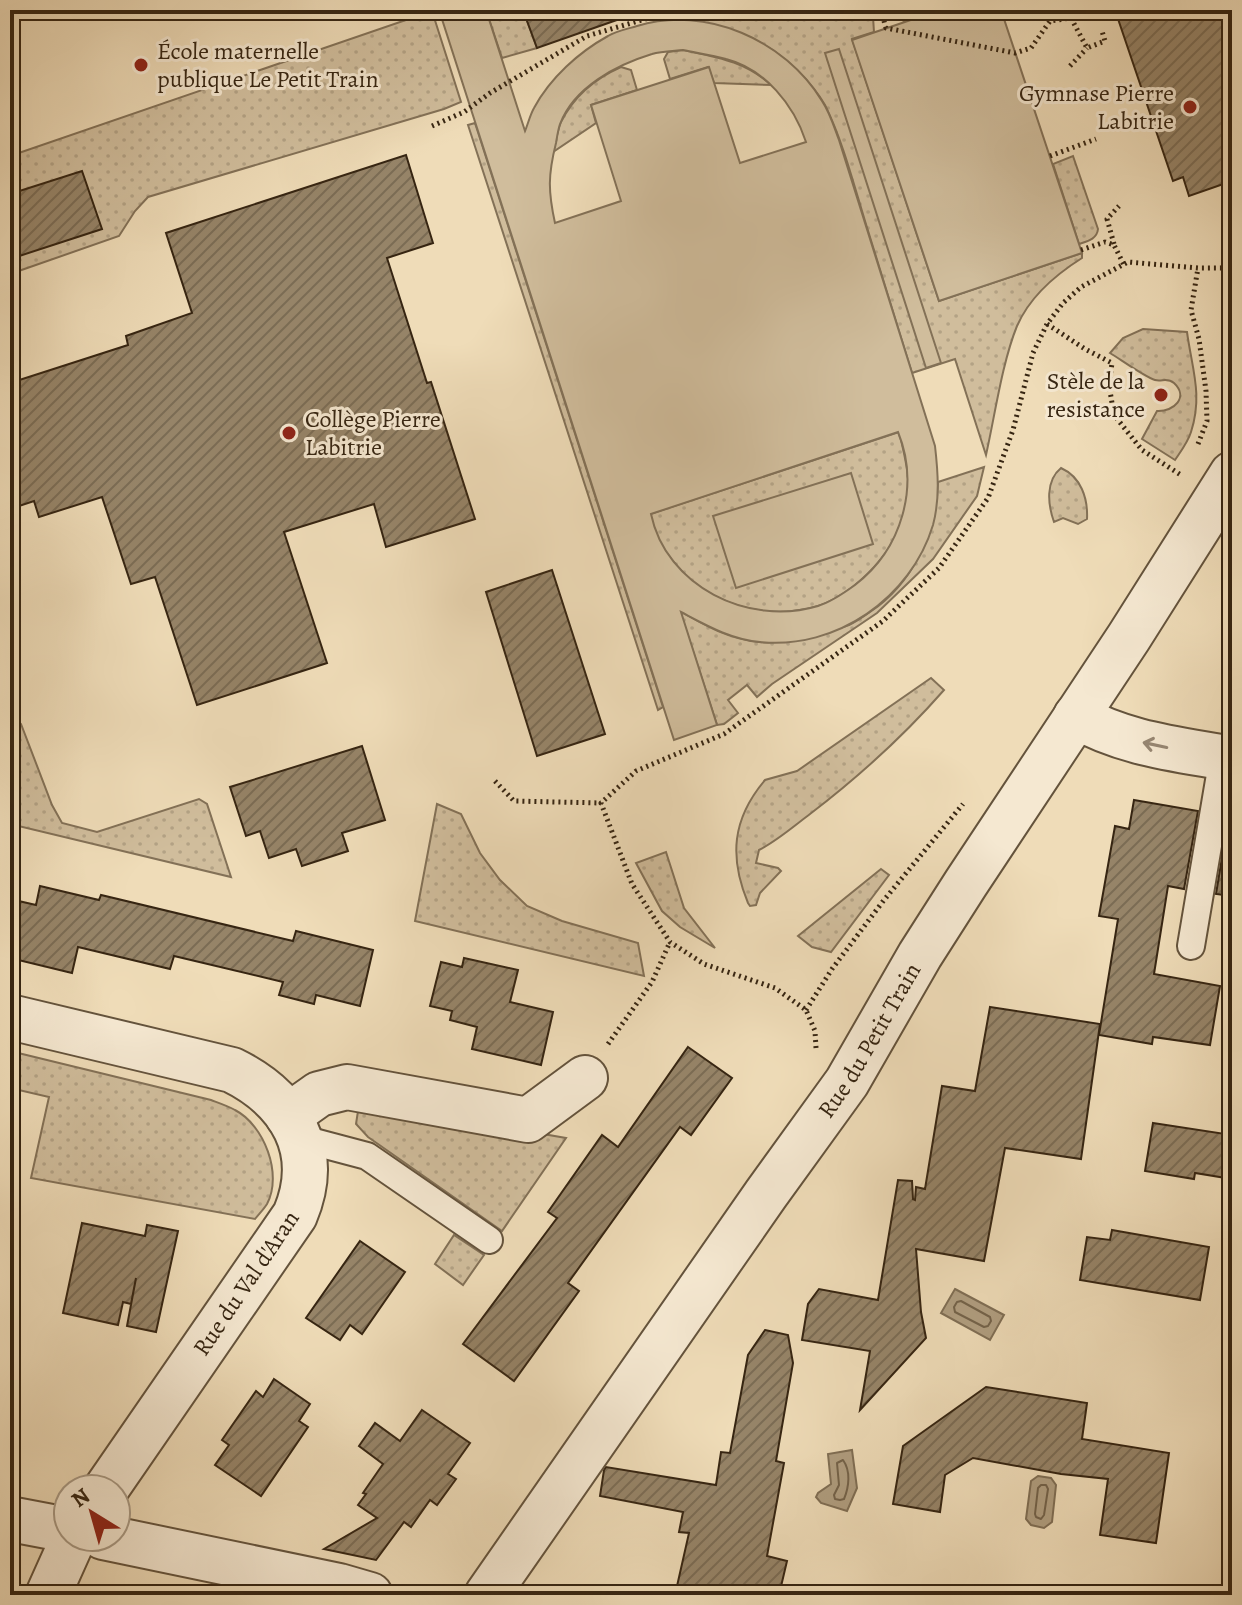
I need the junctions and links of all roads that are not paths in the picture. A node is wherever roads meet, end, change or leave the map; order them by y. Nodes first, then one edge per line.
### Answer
1 (1232, 474) edge
2 (1076, 716) junction
3 (1228, 758) edge
4 (1191, 946) dead end
5 (10, 1017) edge
6 (585, 1078) road end
7 (294, 1127) junction
8 (489, 1240) dead end
9 (117, 1473) edge
10 (10, 1519) edge
11 (52, 1527) edge
12 (132, 1543) edge
13 (67, 1553) edge
14 (48, 1595) edge
15 (370, 1595) edge
16 (487, 1595) edge

1 - 2 street, Rue du Petit Train
3 -> 2 street
2 - 16 street, Rue du Petit Train
3 - 4 lane
5 - 7 street
6 - 7 street
7 - 8 lane
7 - 9 street, Rue du Val d'Aran
10 - 11 street
12 - 15 street
13 - 14 street

